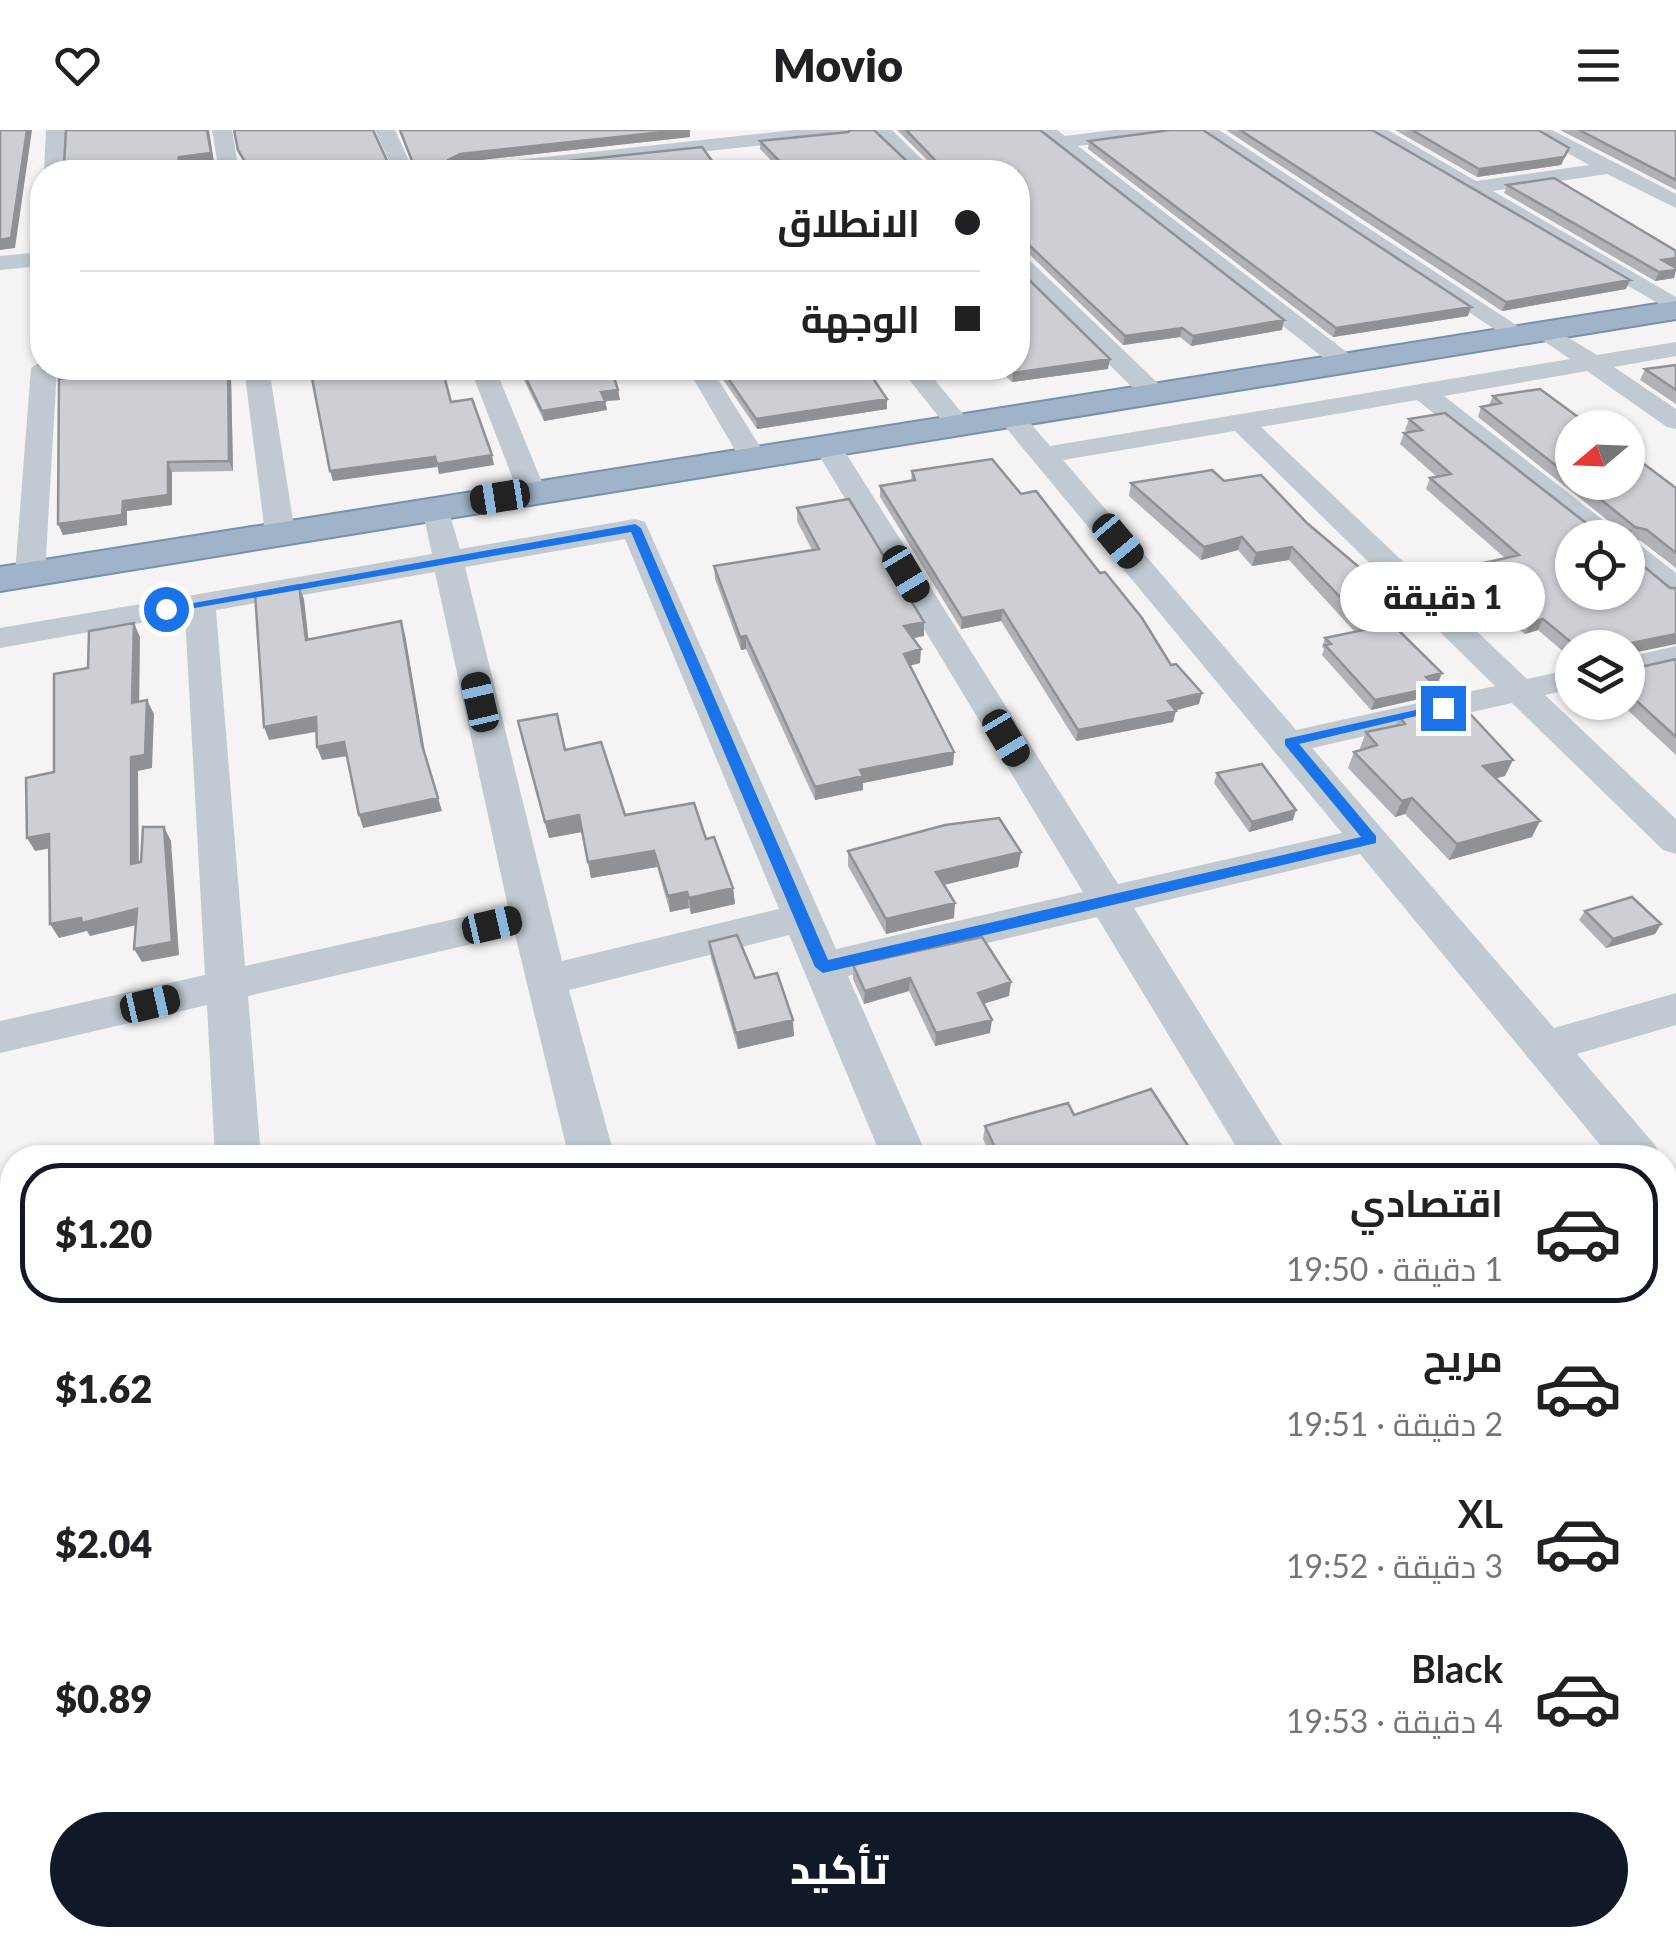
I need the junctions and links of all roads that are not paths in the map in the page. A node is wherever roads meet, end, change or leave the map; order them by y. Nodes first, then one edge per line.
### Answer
1 (56, 130) edge
2 (222, 130) edge
3 (385, 130) edge
4 (848, 130) edge
5 (881, 130) edge
6 (1166, 130) edge
7 (1206, 130) edge
8 (1374, 130) edge
9 (1537, 130) edge
10 (1053, 136) edge
11 (727, 144) edge
12 (574, 159) edge
13 (55, 160) edge
14 (227, 160) edge
15 (399, 160) edge
16 (912, 160) edge
17 (1610, 168) junction
18 (1477, 187) junction
19 (1676, 202) edge
20 (30, 260) edge
21 (0, 264) edge
22 (1030, 274) edge
23 (1676, 309) edge
24 (1531, 332) junction
25 (1676, 349) edge
26 (1344, 362) junction
27 (1593, 364) junction
28 (42, 380) edge
29 (258, 380) edge
30 (487, 380) edge
31 (707, 380) edge
32 (922, 380) edge
33 (1154, 394) junction
34 (1425, 394) junction
35 (1010, 417) junction
36 (1676, 420) edge
37 (1242, 423) junction
38 (959, 425) junction
39 (826, 444) junction
40 (1044, 455) junction
41 (752, 456) junction
42 (532, 492) junction
43 (436, 508) junction
44 (1588, 520) edge
45 (280, 533) junction
46 (448, 558) junction
47 (1645, 563) edge
48 (15, 576) edge
49 (1676, 588) edge
50 (200, 604) junction
51 (0, 638) edge
52 (1676, 656) edge
53 (1645, 663) edge
54 (1555, 683) edge
55 (1520, 691) junction
56 (1290, 742) junction
57 (1371, 839) junction
58 (1676, 842) edge
59 (1106, 901) junction
60 (530, 916) junction
61 (800, 918) junction
62 (823, 967) junction
63 (546, 980) junction
64 (224, 987) junction
65 (1676, 1009) edge
66 (0, 1037) edge
67 (1549, 1046) junction
68 (237, 1145) edge
69 (589, 1145) edge
70 (899, 1145) edge
71 (1259, 1145) edge
72 (1629, 1145) edge

1 - 13 street
2 - 14 street
3 - 15 street
4 - 11 street
5 - 16 street
6 - 10 street
7 - 24 street
8 - 18 street
9 - 17 street
10 - 26 street
11 - 12 street
17 - 18 street
17 - 19 street
18 - 23 street
20 - 21 street
22 - 33 street
23 - 24 highway
24 - 26 highway
24 - 27 street
25 - 27 street
26 - 33 highway
27 - 34 street
27 - 36 street
28 - 48 street
29 - 45 street
30 - 42 street
31 - 41 street
32 - 38 street
33 - 35 highway
34 - 37 street
34 - 44 street
35 - 38 highway
35 - 40 street
37 - 40 street
37 - 55 street
38 - 39 highway
39 - 41 highway
39 - 59 street
40 - 56 street
41 - 42 highway
42 - 43 highway
43 - 45 highway
43 - 46 street
45 - 48 highway
46 - 50 street
46 - 60 street
46 - 61 street
47 - 49 street
50 - 51 street
50 - 64 street
52 - 53 street
54 - 55 street
55 - 56 street
55 - 58 street
56 - 57 street
57 - 59 street
57 - 67 street
59 - 62 street
59 - 71 street
60 - 63 street
60 - 64 street
61 - 62 street
61 - 63 street
62 - 70 street
63 - 69 street
64 - 66 street
64 - 68 street
65 - 67 street
67 - 72 street

